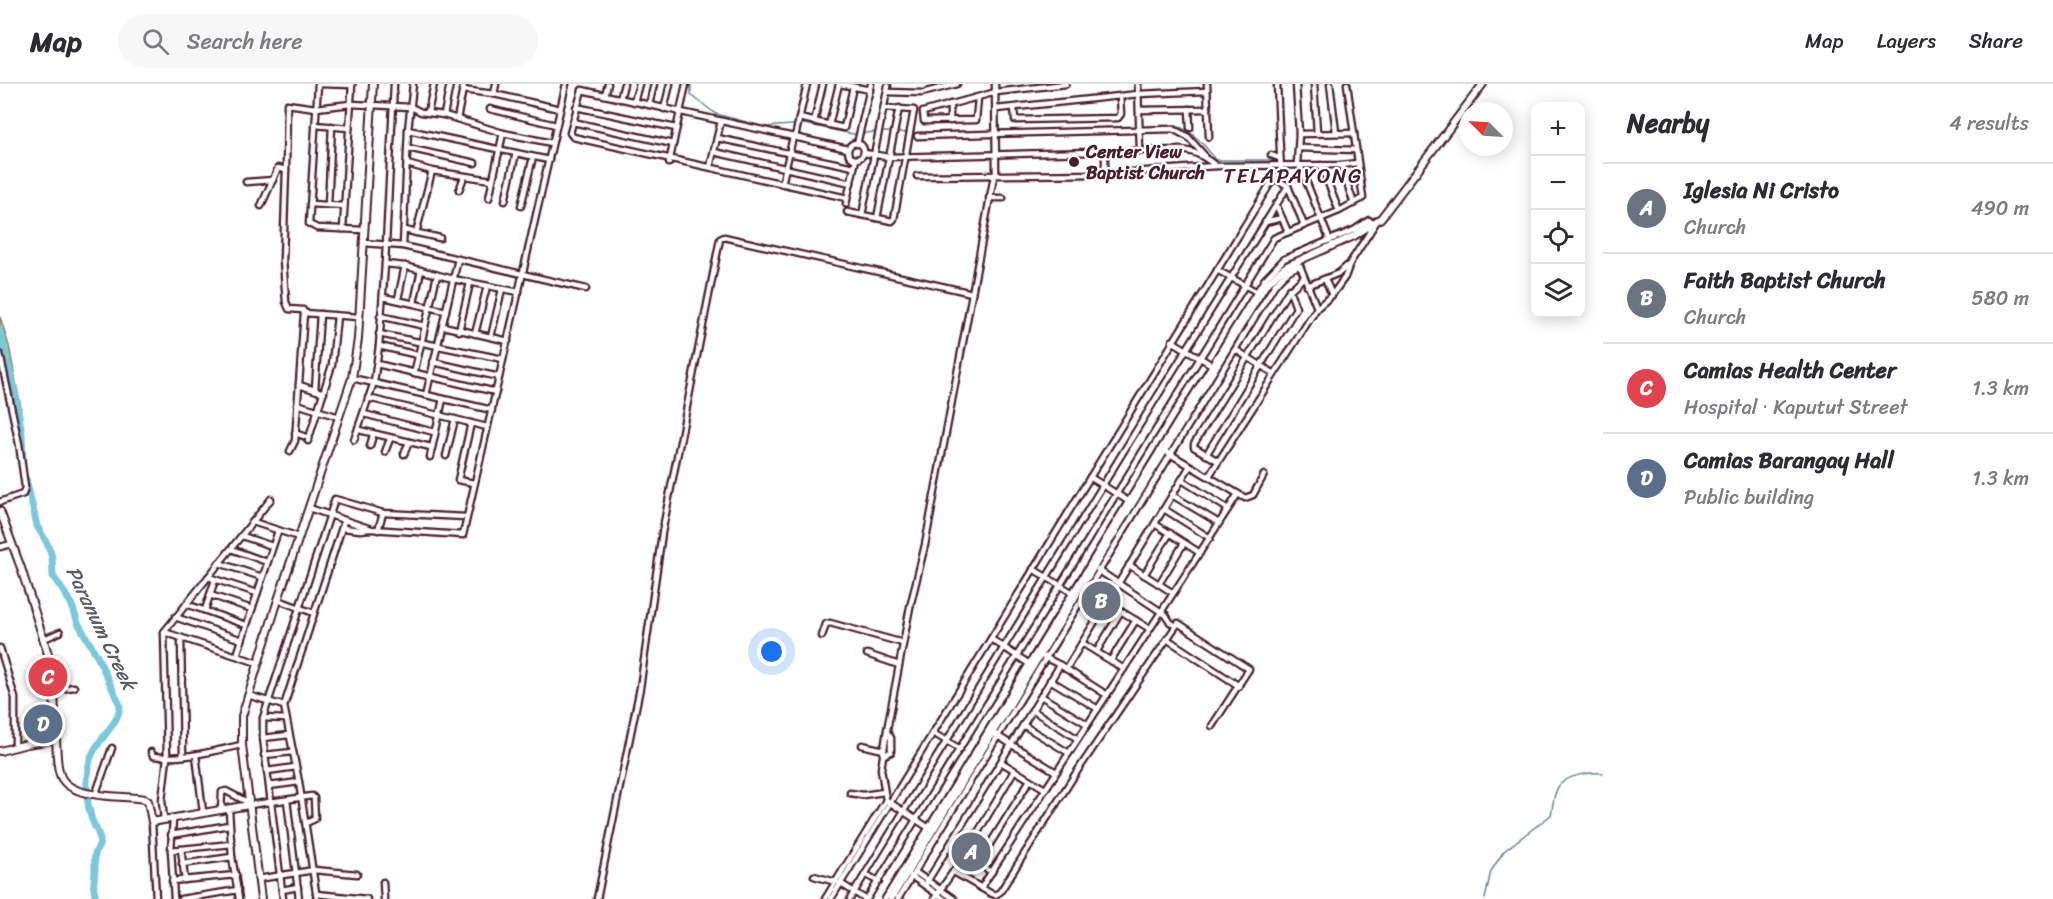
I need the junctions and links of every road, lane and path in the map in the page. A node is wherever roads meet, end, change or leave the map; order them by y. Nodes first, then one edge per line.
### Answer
1 (319, 84) edge
2 (373, 84) edge
3 (394, 84) edge
4 (413, 84) edge
5 (434, 84) edge
6 (450, 84) edge
7 (464, 84) edge
8 (496, 84) edge
9 (566, 84) edge
10 (592, 84) edge
11 (608, 84) edge
12 (624, 84) edge
13 (639, 84) edge
14 (654, 84) edge
15 (670, 84) edge
16 (686, 84) edge
17 (807, 84) edge
18 (823, 84) edge
19 (839, 84) edge
20 (957, 84) edge
21 (995, 84) edge
22 (1066, 84) edge
23 (1138, 84) edge
24 (1207, 84) edge
25 (1277, 84) edge
26 (1296, 84) edge
27 (1314, 84) edge
28 (1329, 84) edge
29 (1347, 84) edge
30 (1483, 84) edge
31 (335, 85) edge
32 (352, 85) edge
33 (853, 87) junction
34 (870, 87) edge
35 (462, 90) junction
36 (590, 92) junction
37 (996, 92) junction
38 (1207, 92) junction
39 (494, 94) junction
40 (1139, 94) junction
41 (605, 96) junction
42 (1120, 96) junction
43 (978, 98) junction
44 (620, 99) junction
45 (634, 102) junction
46 (351, 104) junction
47 (951, 104) junction
48 (649, 105) junction
49 (372, 106) junction
50 (393, 106) junction
51 (411, 107) junction
52 (576, 107) junction
53 (316, 108) junction
54 (884, 108) junction
55 (899, 108) junction
56 (1014, 108) junction
57 (489, 109) dead end
58 (560, 109) junction
59 (664, 109) junction
60 (996, 109) junction
61 (1190, 109) junction
62 (1208, 109) junction
63 (1139, 110) junction
64 (428, 112) junction
65 (680, 112) junction
66 (444, 115) junction
67 (457, 119) junction
68 (721, 121) junction
69 (951, 121) junction
70 (573, 122) junction
71 (798, 122) junction
72 (814, 122) junction
73 (315, 125) junction
74 (556, 125) junction
75 (829, 125) junction
76 (332, 126) junction
77 (349, 128) junction
78 (676, 128) junction
79 (1190, 128) dead end
80 (408, 130) junction
81 (1140, 131) junction
82 (1336, 132) junction
83 (503, 133) junction
84 (1317, 133) junction
85 (1354, 133) junction
86 (996, 134) junction
87 (1299, 134) junction
88 (917, 136) dead end
89 (794, 137) junction
90 (1209, 137) dead end
91 (717, 138) junction
92 (552, 143) junction
93 (673, 144) junction
94 (857, 144) junction
95 (1299, 147) junction
96 (408, 148) junction
97 (848, 149) junction
98 (1356, 150) junction
99 (499, 151) junction
100 (1140, 151) junction
101 (714, 152) junction
102 (516, 153) junction
103 (864, 153) junction
104 (1106, 153) junction
105 (789, 154) junction
106 (994, 154) junction
107 (874, 155) junction
108 (1270, 155) dead end
109 (905, 156) junction
110 (533, 157) junction
111 (889, 157) junction
112 (1205, 157) junction
113 (1279, 158) junction
114 (856, 159) junction
115 (549, 160) junction
116 (669, 161) junction
117 (475, 163) dead end
118 (1357, 163) junction
119 (407, 164) junction
120 (1279, 165) junction
121 (1298, 165) junction
122 (1321, 165) junction
123 (1341, 165) junction
124 (1216, 166) junction
125 (710, 167) junction
126 (854, 167) junction
127 (786, 168) junction
128 (286, 170) junction
129 (432, 171) junction
130 (1105, 174) junction
131 (995, 175) junction
132 (917, 176) dead end
133 (464, 177) junction
134 (1274, 178) junction
135 (273, 180) junction
136 (492, 180) junction
137 (246, 182) dead end
138 (851, 183) junction
139 (782, 184) junction
140 (1288, 186) junction
141 (459, 190) dead end
142 (489, 198) dead end
143 (848, 198) junction
144 (989, 198) junction
145 (1003, 198) dead end
146 (505, 201) dead end
147 (310, 204) junction
148 (846, 204) dead end
149 (1276, 204) junction
150 (1354, 204) junction
151 (328, 205) junction
152 (261, 206) dead end
153 (344, 206) junction
154 (521, 206) dead end
155 (1340, 211) junction
156 (847, 212) dead end
157 (862, 215) junction
158 (877, 218) junction
159 (1282, 218) junction
160 (1321, 218) junction
161 (1265, 222) junction
162 (1374, 224) junction
163 (1304, 225) junction
164 (343, 229) junction
165 (364, 230) junction
166 (404, 230) junction
167 (1288, 232) junction
168 (416, 233) junction
169 (440, 238) dead end
170 (1331, 242) junction
171 (364, 243) junction
172 (386, 245) junction
173 (403, 246) junction
174 (458, 259) junction
175 (1299, 263) junction
176 (1350, 263) junction
177 (386, 264) junction
178 (405, 266) junction
179 (421, 270) junction
180 (1217, 270) junction
181 (437, 275) junction
182 (523, 275) junction
183 (1304, 277) junction
184 (1230, 278) junction
185 (453, 279) junction
186 (1325, 279) junction
187 (470, 283) junction
188 (1245, 285) junction
189 (487, 286) junction
190 (1307, 286) junction
191 (502, 289) junction
192 (586, 289) dead end
193 (1289, 289) junction
194 (519, 292) junction
195 (1257, 292) junction
196 (972, 293) junction
197 (1332, 295) junction
198 (383, 297) junction
199 (398, 299) junction
200 (414, 303) junction
201 (430, 307) junction
202 (1317, 308) junction
203 (446, 311) junction
204 (304, 313) junction
205 (320, 314) junction
206 (337, 316) junction
207 (380, 316) junction
208 (358, 317) junction
209 (425, 326) junction
210 (443, 326) junction
211 (459, 330) junction
212 (379, 334) junction
213 (475, 334) junction
214 (491, 337) junction
215 (508, 341) junction
216 (1173, 341) junction
217 (420, 344) junction
218 (379, 346) junction
219 (437, 347) junction
220 (1186, 349) junction
221 (1236, 350) junction
222 (0, 354) edge
223 (418, 355) junction
224 (1247, 357) junction
225 (1200, 358) junction
226 (503, 359) junction
227 (433, 362) junction
228 (376, 364) junction
229 (1212, 365) junction
230 (1261, 365) junction
231 (1273, 373) junction
232 (414, 374) junction
233 (499, 377) junction
234 (352, 378) junction
235 (430, 378) junction
236 (374, 382) junction
237 (299, 385) junction
238 (315, 390) junction
239 (324, 393) junction
240 (496, 393) junction
241 (426, 395) junction
242 (368, 398) junction
243 (443, 399) junction
244 (297, 404) junction
245 (492, 410) junction
246 (318, 411) junction
247 (364, 414) junction
248 (438, 415) junction
249 (339, 417) junction
250 (455, 419) junction
251 (1126, 419) junction
252 (471, 423) junction
253 (1139, 426) junction
254 (487, 427) junction
255 (359, 430) junction
256 (434, 432) junction
257 (295, 433) junction
258 (373, 435) junction
259 (1153, 435) junction
260 (390, 439) junction
261 (354, 440) dead end
262 (1165, 441) junction
263 (409, 442) junction
264 (370, 446) dead end
265 (431, 447) junction
266 (290, 451) dead end
267 (385, 452) dead end
268 (1168, 453) junction
269 (404, 454) dead end
270 (1206, 455) junction
271 (446, 456) dead end
272 (430, 457) dead end
273 (1218, 461) junction
274 (1190, 466) junction
275 (1264, 475) dead end
276 (1209, 476) junction
277 (1090, 477) junction
278 (1182, 480) junction
279 (474, 483) junction
280 (1104, 484) junction
281 (1117, 492) junction
282 (1238, 494) junction
283 (1172, 495) junction
284 (271, 499) dead end
285 (1128, 501) junction
286 (0, 502) edge
287 (309, 508) junction
288 (1164, 509) junction
289 (1228, 509) junction
290 (0, 511) edge
291 (383, 513) junction
292 (329, 515) junction
293 (466, 518) junction
294 (344, 520) junction
295 (253, 522) junction
296 (1219, 523) junction
297 (1155, 524) junction
298 (343, 528) junction
299 (371, 529) junction
300 (378, 530) junction
301 (278, 531) junction
302 (1170, 533) junction
303 (242, 536) junction
304 (299, 537) junction
305 (1210, 538) junction
306 (1184, 543) junction
307 (12, 544) junction
308 (272, 546) junction
309 (0, 547) edge
310 (231, 549) junction
311 (1200, 553) junction
312 (267, 562) junction
313 (219, 563) junction
314 (1129, 565) junction
315 (1034, 569) junction
316 (1096, 570) junction
317 (1144, 575) junction
318 (208, 577) junction
319 (262, 577) junction
320 (1048, 577) junction
321 (215, 580) junction
322 (1118, 584) junction
323 (1159, 584) junction
324 (1060, 585) junction
325 (1073, 592) junction
326 (257, 593) junction
327 (1173, 593) junction
328 (210, 595) junction
329 (278, 600) junction
330 (1107, 602) junction
331 (186, 604) junction
332 (299, 607) junction
333 (252, 609) junction
334 (206, 610) junction
335 (1121, 611) junction
336 (1161, 612) junction
337 (314, 613) junction
338 (175, 617) junction
339 (1136, 620) junction
340 (246, 624) junction
341 (1176, 626) junction
342 (1150, 629) junction
343 (60, 632) dead end
344 (164, 632) junction
345 (822, 636) dead end
346 (181, 638) junction
347 (44, 639) junction
348 (991, 639) junction
349 (1167, 639) junction
350 (242, 640) junction
351 (903, 643) junction
352 (1082, 643) junction
353 (1003, 647) junction
354 (0, 648) edge
355 (1097, 651) junction
356 (867, 654) dead end
357 (237, 655) junction
358 (1018, 656) junction
359 (1043, 657) junction
360 (1111, 660) junction
361 (258, 663) junction
362 (899, 665) junction
363 (1031, 665) junction
364 (1060, 665) junction
365 (1066, 669) junction
366 (1124, 669) junction
367 (1050, 680) junction
368 (1239, 686) junction
369 (74, 687) dead end
370 (54, 690) junction
371 (248, 695) junction
372 (1107, 695) junction
373 (1041, 696) junction
374 (268, 701) junction
375 (284, 706) junction
376 (1098, 709) junction
377 (1032, 710) junction
378 (263, 718) junction
379 (286, 719) junction
380 (1087, 724) junction
381 (1023, 725) junction
382 (1212, 726) dead end
383 (933, 733) junction
384 (996, 734) junction
385 (289, 735) junction
386 (263, 738) junction
387 (1078, 739) junction
388 (56, 740) junction
389 (946, 741) junction
390 (242, 745) junction
391 (862, 745) dead end
392 (1012, 745) junction
393 (15, 747) junction
394 (112, 748) dead end
395 (960, 749) junction
396 (0, 752) edge
397 (151, 752) dead end
398 (293, 752) junction
399 (884, 752) junction
400 (1069, 753) junction
401 (264, 754) junction
402 (196, 755) junction
403 (183, 756) junction
404 (167, 758) junction
405 (1000, 762) junction
406 (296, 767) junction
407 (267, 771) junction
408 (1014, 771) junction
409 (1056, 772) junction
410 (1030, 780) junction
411 (299, 782) junction
412 (269, 786) junction
413 (1045, 789) junction
414 (884, 792) junction
415 (850, 793) dead end
416 (94, 794) junction
417 (302, 798) junction
418 (286, 800) junction
419 (888, 801) junction
420 (271, 802) junction
421 (249, 804) junction
422 (229, 810) junction
423 (221, 811) junction
424 (903, 811) junction
425 (203, 812) junction
426 (173, 819) junction
427 (917, 819) junction
428 (164, 820) junction
429 (152, 822) junction
430 (306, 823) junction
431 (229, 825) junction
432 (929, 828) junction
433 (171, 835) junction
434 (232, 844) junction
435 (181, 849) junction
436 (171, 850) junction
437 (964, 856) junction
438 (232, 857) junction
439 (978, 863) junction
440 (182, 864) junction
441 (314, 870) junction
442 (911, 872) junction
443 (954, 872) junction
444 (992, 872) junction
445 (297, 873) junction
446 (236, 874) junction
447 (357, 874) dead end
448 (865, 874) junction
449 (280, 876) junction
450 (814, 876) dead end
451 (258, 879) junction
452 (185, 880) junction
453 (171, 881) junction
454 (383, 882) dead end
455 (926, 882) junction
456 (838, 883) junction
457 (878, 883) junction
458 (298, 887) junction
459 (981, 888) junction
460 (238, 890) junction
461 (282, 890) junction
462 (854, 892) junction
463 (937, 895) edge
464 (316, 896) edge
465 (890, 896) edge
466 (156, 899) edge
467 (174, 899) edge
468 (181, 899) edge
469 (239, 899) edge
470 (261, 899) edge
471 (283, 899) edge
472 (299, 899) edge
473 (367, 899) edge
474 (384, 899) edge
475 (597, 899) edge
476 (825, 899) edge
477 (831, 899) edge
478 (850, 899) edge
479 (866, 899) edge
480 (885, 899) edge
481 (898, 899) edge
482 (944, 899) edge
483 (954, 899) edge

1 - 31 street
1 - 53 street
2 - 49 street
3 - 50 street
4 - 51 street
5 - 64 street
6 - 66 street
7 - 35 street
8 - 39 street
9 - 58 street
10 - 36 street
11 - 41 street
12 - 44 street
13 - 45 street
14 - 48 street
15 - 59 street
16 - 65 street
17 - 71 street
18 - 72 street
19 - 33 street
19 - 75 street
20 - 54 street
21 - 37 street
22 - 37 street
23 - 40 street
24 - 38 street
25 - 113 street
26 - 87 street
27 - 84 street
28 - 82 street
29 - 85 street
30 - 162 street
31 - 32 street
32 - 46 street
33 - 34 street
33 - 75 street
34 - 94 street
35 - 39 street
35 - 67 street
36 - 41 street
36 - 52 street
37 - 43 street
37 - 60 street
38 - 40 street
38 - 62 street
39 - 58 street
40 - 42 street
40 - 63 street
41 - 44 street
42 - 56 street
42 - 56 street
43 - 47 street
43 - 69 street
44 - 45 street
45 - 48 street
46 - 49 street
46 - 53 street
46 - 77 street
47 - 69 street
47 - 69 street
48 - 59 street
49 - 50 street
49 - 165 street
50 - 51 street
50 - 172 street
51 - 64 street
51 - 80 street
52 - 70 street
52 - 78 street
53 - 73 street
53 - 128 street
54 - 55 street
54 - 107 street
55 - 109 street
55 - 111 street
56 - 60 street
57 - 74 street
58 - 74 street
59 - 65 street
60 - 86 street
61 - 62 street
61 - 63 street
61 - 79 street
62 - 90 street
63 - 81 street
64 - 66 street
65 - 68 street
65 - 78 street
66 - 67 street
67 - 83 street
68 - 89 street
68 - 91 street
70 - 93 street
70 - 116 street
71 - 72 street
71 - 89 street
72 - 75 street
73 - 76 street
73 - 147 street
74 - 92 street
76 - 77 street
76 - 151 street
77 - 153 street
78 - 93 street
80 - 96 street
80 - 99 street
81 - 86 street
81 - 100 street
81 - 112 street
82 - 84 street
82 - 85 street
83 - 92 street
83 - 99 street
84 - 87 street
85 - 98 street
86 - 88 street
86 - 106 street
87 - 95 street
89 - 97 street
89 - 105 street
91 - 101 street
91 - 105 street
92 - 115 street
93 - 116 street
94 - 97 street
94 - 103 street
95 - 98 street
95 - 121 street
96 - 117 street
96 - 119 street
97 - 114 street
98 - 118 street
99 - 102 street
99 - 136 street
100 - 104 street
100 - 112 street
101 - 125 street
101 - 127 street
102 - 110 street
102 - 146 street
103 - 107 street
103 - 114 street
104 - 106 street
104 - 130 street
105 - 126 street
105 - 127 street
106 - 109 street
106 - 131 street
107 - 111 street
107 - 157 street
108 - 113 street
109 - 111 street
109 - 158 street
110 - 115 street
110 - 154 street
111 - 158 street
112 - 124 street
113 - 120 street
114 - 126 street
115 - 182 street
116 - 125 street
118 - 123 street
118 - 150 street
119 - 129 street
119 - 166 street
120 - 121 street
120 - 124 street
120 - 134 street
121 - 122 street
121 - 160 street
122 - 123 street
122 - 155 street
123 - 150 street
124 - 130 street
125 - 139 street
126 - 138 street
127 - 138 street
127 - 139 street
128 - 135 street
128 - 204 street
129 - 133 street
129 - 168 street
130 - 131 street
131 - 132 street
131 - 144 street
133 - 136 street
133 - 141 street
134 - 140 street
134 - 180 street
135 - 137 street
135 - 152 street
136 - 142 street
138 - 143 street
139 - 143 street
140 - 149 street
140 - 163 street
143 - 148 street
144 - 145 street
144 - 196 street
147 - 151 street
147 - 164 street
149 - 159 street
149 - 161 street
150 - 155 street
151 - 153 street
153 - 164 street
155 - 160 street
156 - 157 street
157 - 158 street
159 - 161 street
159 - 167 street
160 - 163 street
160 - 170 street
161 - 184 street
162 - 170 street
162 - 176 street
163 - 167 street
164 - 165 street
165 - 171 street
166 - 168 street
166 - 173 street
167 - 188 street
168 - 169 street
170 - 175 street
170 - 195 street
171 - 172 street
171 - 208 street
172 - 173 street
172 - 177 street
173 - 174 street
174 - 182 street
174 - 185 street
175 - 183 street
175 - 221 street
175 - 268 street
176 - 186 street
176 - 197 street
177 - 178 street
177 - 198 street
178 - 179 street
178 - 199 street
179 - 181 street
179 - 200 street
180 - 184 street
180 - 216 street
181 - 185 street
181 - 201 street
182 - 192 street
182 - 194 street
183 - 190 street
183 - 193 street
184 - 188 street
184 - 220 street
185 - 187 street
185 - 203 street
186 - 190 street
186 - 197 street
187 - 189 street
187 - 211 street
188 - 195 street
188 - 225 street
189 - 191 street
189 - 213 street
190 - 202 street
191 - 194 street
191 - 214 street
193 - 224 street
193 - 230 street
194 - 215 street
195 - 229 street
196 - 351 street
196 - 475 street
197 - 202 street
198 - 199 street
198 - 207 street
199 - 200 street
200 - 201 street
201 - 203 street
201 - 209 street
202 - 231 street
203 - 210 street
204 - 205 street
204 - 237 street
205 - 206 street
205 - 238 street
206 - 208 street
206 - 239 street
207 - 209 street
207 - 212 street
208 - 234 street
209 - 217 street
210 - 211 street
210 - 219 street
211 - 213 street
212 - 217 street
212 - 218 street
213 - 214 street
214 - 215 street
215 - 226 street
216 - 220 street
216 - 251 street
217 - 219 street
217 - 223 street
218 - 223 street
218 - 228 street
219 - 226 street
219 - 227 street
220 - 225 street
220 - 253 street
221 - 224 street
221 - 268 street
222 - 286 street
223 - 232 street
224 - 230 street
224 - 270 street
225 - 229 street
225 - 259 street
226 - 233 street
227 - 233 street
227 - 235 street
228 - 232 street
228 - 236 street
229 - 262 street
230 - 231 street
230 - 270 street
231 - 273 street
232 - 235 street
233 - 240 street
234 - 236 street
234 - 249 street
235 - 240 street
235 - 241 street
236 - 241 street
236 - 242 street
237 - 238 street
237 - 244 street
238 - 239 street
239 - 246 street
240 - 245 street
241 - 243 street
242 - 247 street
242 - 248 street
243 - 245 street
243 - 248 street
244 - 246 street
244 - 257 street
245 - 254 street
246 - 249 street
246 - 257 street
247 - 255 street
247 - 256 street
248 - 250 street
248 - 256 street
249 - 287 street
250 - 252 street
250 - 271 street
251 - 253 street
251 - 277 street
252 - 254 street
252 - 279 street
253 - 280 street
254 - 279 street
255 - 258 street
255 - 261 street
256 - 265 street
257 - 266 street
258 - 260 street
258 - 264 street
259 - 262 street
259 - 281 street
260 - 263 street
260 - 267 street
262 - 285 street
263 - 265 street
263 - 269 street
265 - 272 street
268 - 274 street
268 - 316 street
270 - 273 street
273 - 276 street
274 - 276 street
274 - 278 street
275 - 282 street
276 - 282 street
277 - 280 street
277 - 315 street
278 - 283 street
278 - 289 street
279 - 293 street
280 - 281 street
280 - 320 street
281 - 285 street
281 - 324 street
282 - 289 street
283 - 288 street
283 - 296 street
284 - 295 street
285 - 325 street
287 - 292 street
287 - 304 street
288 - 297 street
288 - 305 street
289 - 296 street
290 - 307 street
291 - 292 street
291 - 293 street
291 - 300 street
292 - 294 street
292 - 332 street
293 - 300 street
294 - 298 street
294 - 299 street
295 - 301 street
295 - 303 street
296 - 305 street
297 - 302 street
297 - 314 street
298 - 299 street
298 - 337 street
299 - 300 street
301 - 304 street
301 - 308 street
302 - 306 street
302 - 317 street
303 - 308 street
303 - 310 street
304 - 329 street
305 - 311 street
306 - 311 street
306 - 323 street
307 - 309 street
307 - 347 street
308 - 312 street
310 - 312 street
310 - 313 street
311 - 327 street
312 - 319 street
313 - 318 street
313 - 319 street
314 - 317 street
314 - 322 street
315 - 320 street
315 - 348 street
316 - 322 street
316 - 359 street
317 - 323 street
318 - 321 street
318 - 331 street
319 - 326 street
320 - 324 street
320 - 353 street
321 - 326 street
321 - 328 street
322 - 330 street
322 - 336 street
323 - 327 street
324 - 325 street
324 - 358 street
325 - 363 street
326 - 333 street
327 - 336 street
328 - 333 street
328 - 334 street
329 - 332 street
329 - 361 street
330 - 335 street
330 - 352 street
331 - 334 street
331 - 338 street
332 - 337 street
332 - 374 street
333 - 340 street
334 - 340 street
335 - 339 street
335 - 355 street
336 - 341 street
336 - 342 street
337 - 375 street
338 - 344 street
338 - 350 street
339 - 342 street
339 - 360 street
340 - 350 street
341 - 349 street
341 - 368 street
342 - 366 street
343 - 347 street
344 - 346 street
344 - 404 street
345 - 351 street
346 - 357 street
346 - 403 street
347 - 370 street
348 - 353 street
348 - 383 street
349 - 368 street
349 - 459 street
350 - 357 street
351 - 362 street
352 - 355 street
352 - 365 street
353 - 358 street
353 - 389 street
354 - 393 street
355 - 360 street
356 - 362 street
357 - 361 street
358 - 363 street
358 - 395 street
359 - 363 street
359 - 364 street
359 - 384 street
360 - 366 street
361 - 371 street
362 - 399 street
363 - 384 street
363 - 432 street
364 - 365 street
364 - 367 street
365 - 372 street
366 - 372 street
367 - 373 street
367 - 376 street
368 - 382 street
369 - 370 street
370 - 388 street
371 - 374 street
371 - 390 street
372 - 376 street
373 - 377 street
373 - 380 street
374 - 375 street
374 - 378 street
375 - 379 street
376 - 380 street
377 - 381 street
377 - 387 street
378 - 379 street
378 - 386 street
379 - 385 street
380 - 387 street
381 - 392 street
381 - 400 street
383 - 389 street
383 - 419 street
384 - 392 street
384 - 442 street
385 - 386 street
385 - 398 street
386 - 401 street
387 - 400 street
388 - 393 street
388 - 416 street
389 - 395 street
389 - 424 street
390 - 402 street
390 - 421 street
391 - 399 street
392 - 405 street
392 - 409 street
393 - 396 street
394 - 416 street
395 - 427 street
397 - 404 street
398 - 401 street
398 - 406 street
399 - 414 street
400 - 409 street
401 - 407 street
402 - 403 street
402 - 425 street
403 - 404 street
404 - 428 street
405 - 408 street
405 - 455 street
406 - 407 street
406 - 411 street
407 - 412 street
408 - 410 street
408 - 437 street
409 - 413 street
410 - 413 street
410 - 439 street
411 - 412 street
411 - 417 street
412 - 420 street
413 - 444 street
414 - 415 street
414 - 419 street
416 - 429 street
417 - 418 street
417 - 430 street
417 - 430 street
418 - 420 street
418 - 445 street
419 - 424 street
419 - 456 street
420 - 421 street
420 - 449 street
421 - 422 street
421 - 423 street
421 - 451 street
422 - 423 street
422 - 431 street
423 - 425 street
424 - 427 street
424 - 448 street
425 - 426 street
426 - 428 street
426 - 433 street
427 - 432 street
427 - 457 street
428 - 429 street
429 - 466 street
430 - 441 street
431 - 433 street
431 - 434 street
432 - 465 street
433 - 436 street
434 - 435 street
434 - 438 street
435 - 436 street
435 - 440 street
436 - 453 street
437 - 439 street
437 - 443 street
438 - 440 street
438 - 446 street
439 - 444 street
440 - 452 street
441 - 445 street
441 - 447 street
441 - 464 street
442 - 455 street
442 - 465 street
442 - 481 street
443 - 459 street
443 - 463 street
444 - 459 street
445 - 449 street
445 - 458 street
446 - 452 street
446 - 460 street
448 - 457 street
448 - 462 street
449 - 451 street
449 - 461 street
450 - 456 street
451 - 470 street
452 - 453 street
453 - 467 street
454 - 474 street
455 - 463 street
456 - 462 street
456 - 476 street
456 - 477 street
457 - 465 street
457 - 479 street
458 - 461 street
458 - 472 street
460 - 468 street
460 - 469 street
461 - 471 street
462 - 478 street
462 - 479 street
463 - 482 street
463 - 483 street
464 - 473 street
465 - 480 street

